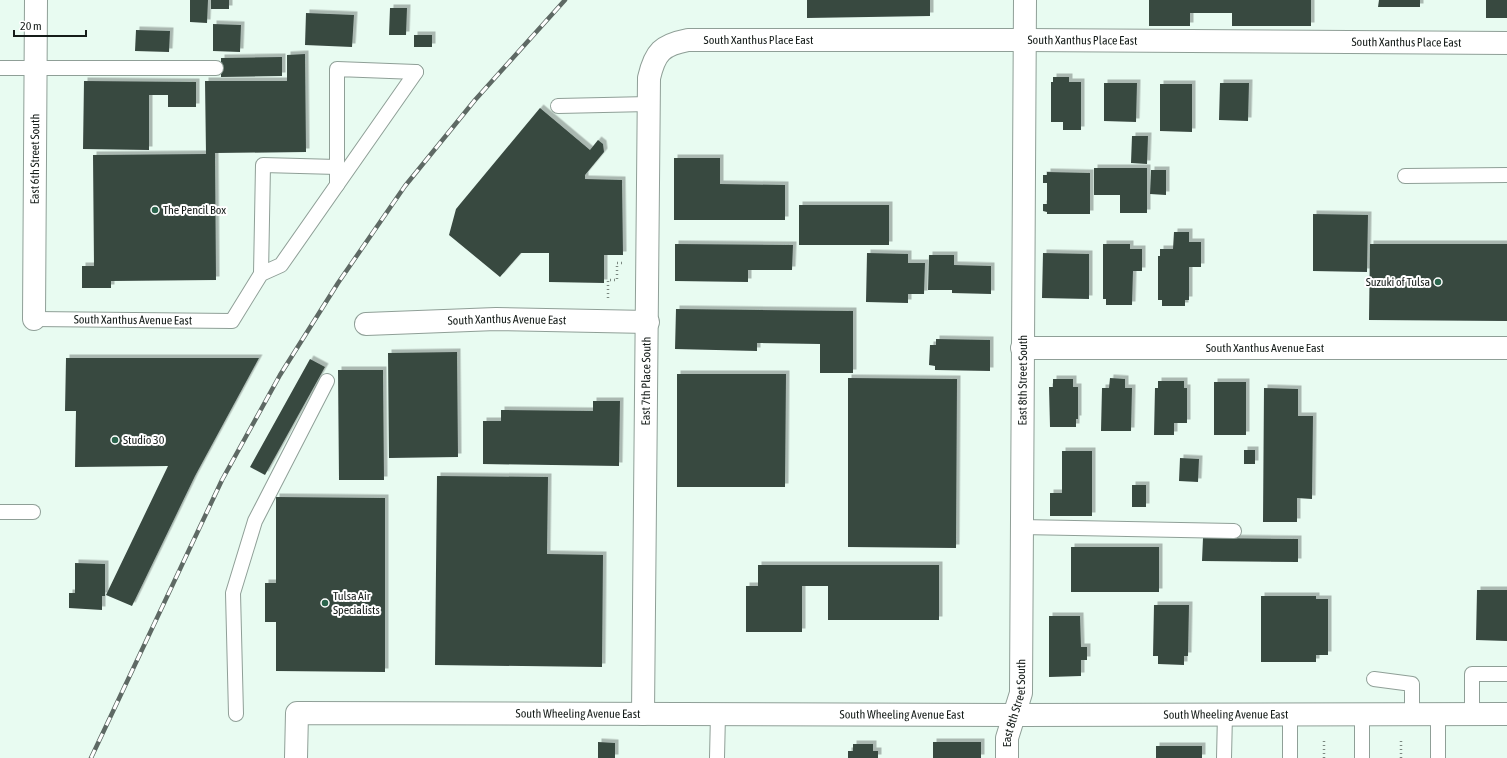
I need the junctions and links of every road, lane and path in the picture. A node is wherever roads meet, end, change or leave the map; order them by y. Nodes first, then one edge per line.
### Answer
1 (36, 0) edge
2 (1025, 0) edge
3 (1025, 40) junction
4 (1507, 43) edge
5 (660, 50) joint
6 (0, 68) edge
7 (35, 68) junction
8 (216, 68) dead end
9 (649, 104) junction
10 (558, 106) dead end
11 (337, 167) junction
12 (1507, 174) edge
13 (1405, 176) dead end
14 (337, 185) junction
15 (648, 263) junction
16 (261, 274) junction
17 (34, 319) joint
18 (608, 321) junction
19 (648, 322) junction
20 (366, 324) dead end
21 (1022, 348) junction
22 (1507, 348) edge
23 (327, 380) dead end
24 (0, 512) edge
25 (33, 512) dead end
26 (1021, 527) junction
27 (1234, 531) dead end
28 (1507, 674) edge
29 (1374, 678) dead end
30 (236, 714) dead end
31 (643, 714) junction
32 (718, 714) junction
33 (1225, 714) junction
34 (1362, 714) junction
35 (1412, 714) junction
36 (1438, 714) junction
37 (1472, 714) junction
38 (1507, 714) edge
39 (1014, 715) junction
40 (1290, 715) junction
41 (1324, 739) dead end
42 (1401, 739) dead end
43 (296, 758) edge
44 (717, 758) edge
45 (1006, 758) edge
46 (1224, 758) edge
47 (1290, 758) edge
48 (1324, 758) edge
49 (1362, 758) edge
50 (1401, 758) edge
51 (1438, 758) edge

1 - 7 street, East 6th Street South
2 - 3 street, East 8th Street South
3 - 4 street, South Xanthus Place East
3 - 5 street, South Xanthus Place East
3 - 21 street, East 8th Street South
5 - 9 street, East 7th Place South
6 - 7 lane
7 - 8 lane
7 - 17 street, East 6th Street South
9 - 10 lane
9 - 15 street, East 7th Place South
11 - 14 lane
11 - 14 lane
11 - 16 lane
12 - 13 lane
14 - 16 lane
15 - 18 path
15 - 19 street, East 7th Place South
16 - 17 lane, South Xanthus Avenue East
18 - 19 street, South Xanthus Avenue East
18 - 20 street, South Xanthus Avenue East
19 - 31 street, East 7th Place South
21 - 22 street, South Xanthus Avenue East
21 - 26 street, East 8th Street South
23 - 30 lane
24 - 25 lane
26 - 27 lane
26 - 39 street, East 8th Street South
28 - 37 lane
29 - 35 lane
31 - 32 street, South Wheeling Avenue East
31 - 43 street, South Wheeling Avenue East
32 - 39 street, South Wheeling Avenue East
32 - 44 lane
33 - 39 street, South Wheeling Avenue East
33 - 40 street, South Wheeling Avenue East
33 - 46 lane
34 - 35 street, South Wheeling Avenue East
34 - 40 street, South Wheeling Avenue East
34 - 49 lane
35 - 36 street, South Wheeling Avenue East
36 - 37 street, South Wheeling Avenue East
36 - 51 lane
37 - 38 street, South Wheeling Avenue East
39 - 45 street, East 8th Street South
40 - 47 lane
41 - 48 path
42 - 50 path

